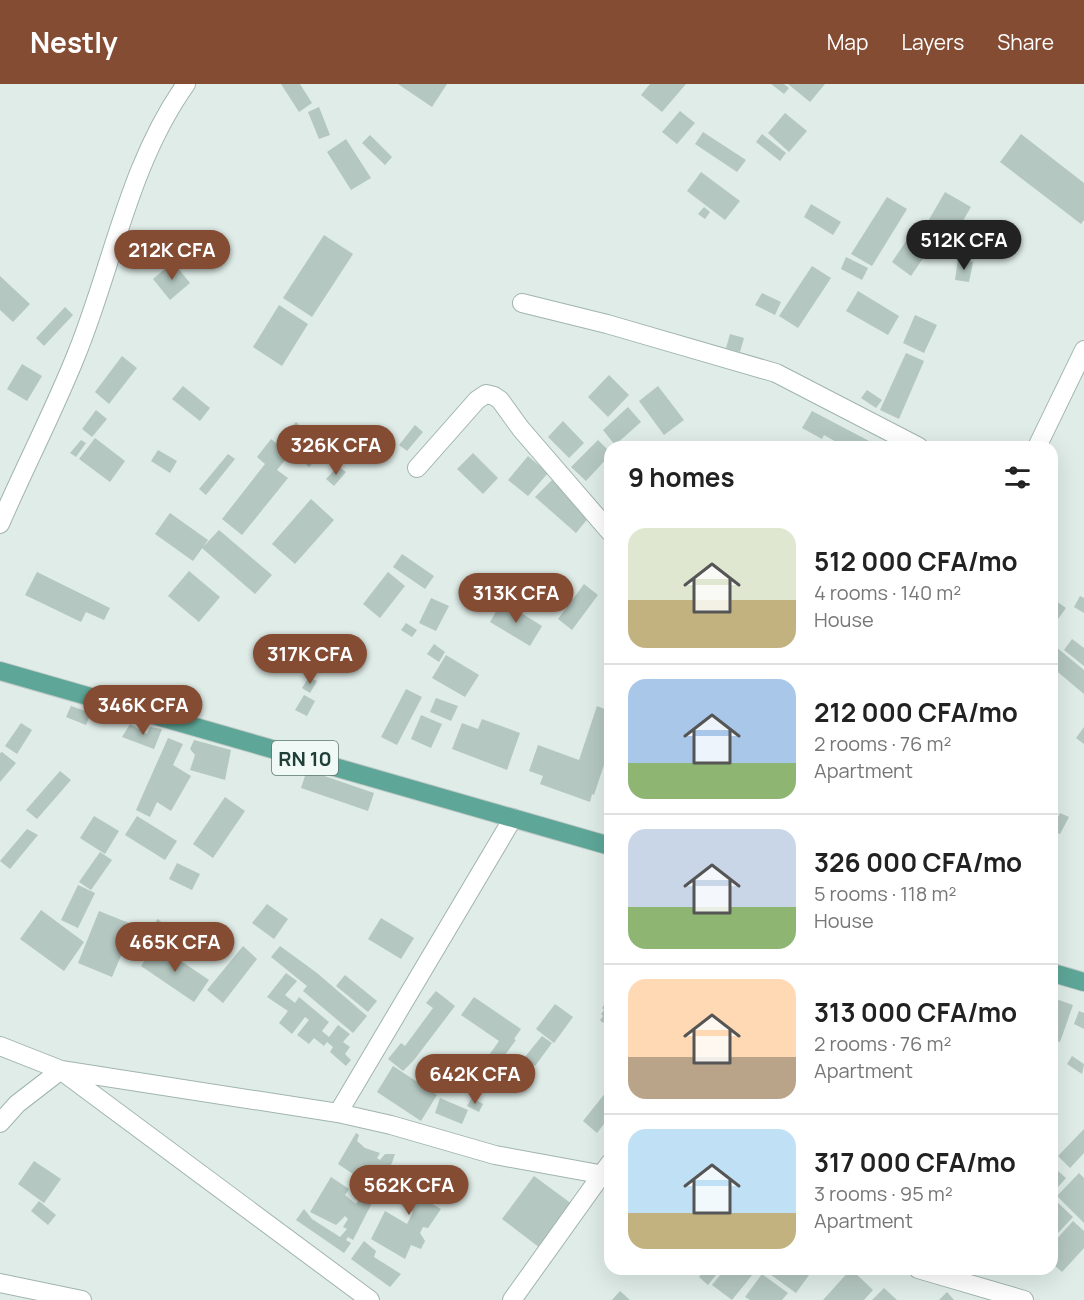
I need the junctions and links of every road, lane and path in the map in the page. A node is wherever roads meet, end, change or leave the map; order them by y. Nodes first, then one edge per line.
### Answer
1 (186, 84) edge
2 (522, 303) dead end
3 (1084, 350) edge
4 (907, 441) edge
5 (1040, 441) edge
6 (417, 468) dead end
7 (0, 524) edge
8 (604, 525) edge
9 (0, 671) edge
10 (513, 818) junction
11 (604, 844) edge
12 (1058, 974) edge
13 (1084, 982) edge
14 (0, 1046) edge
15 (61, 1070) junction
16 (338, 1113) junction
17 (0, 1123) edge
18 (604, 1170) edge
19 (604, 1176) edge
20 (939, 1275) edge
21 (0, 1283) edge
22 (82, 1300) edge
23 (370, 1300) edge
24 (512, 1300) edge
25 (1024, 1300) edge

1 - 7 street
2 - 4 street
3 - 5 street
6 - 8 street
9 - 10 main road, RN 10
10 - 11 main road, RN 10
10 - 16 street
12 - 13 main road
14 - 15 street
15 - 16 street
15 - 17 street
15 - 23 street
16 - 18 street
19 - 24 street
20 - 25 street
21 - 22 street

